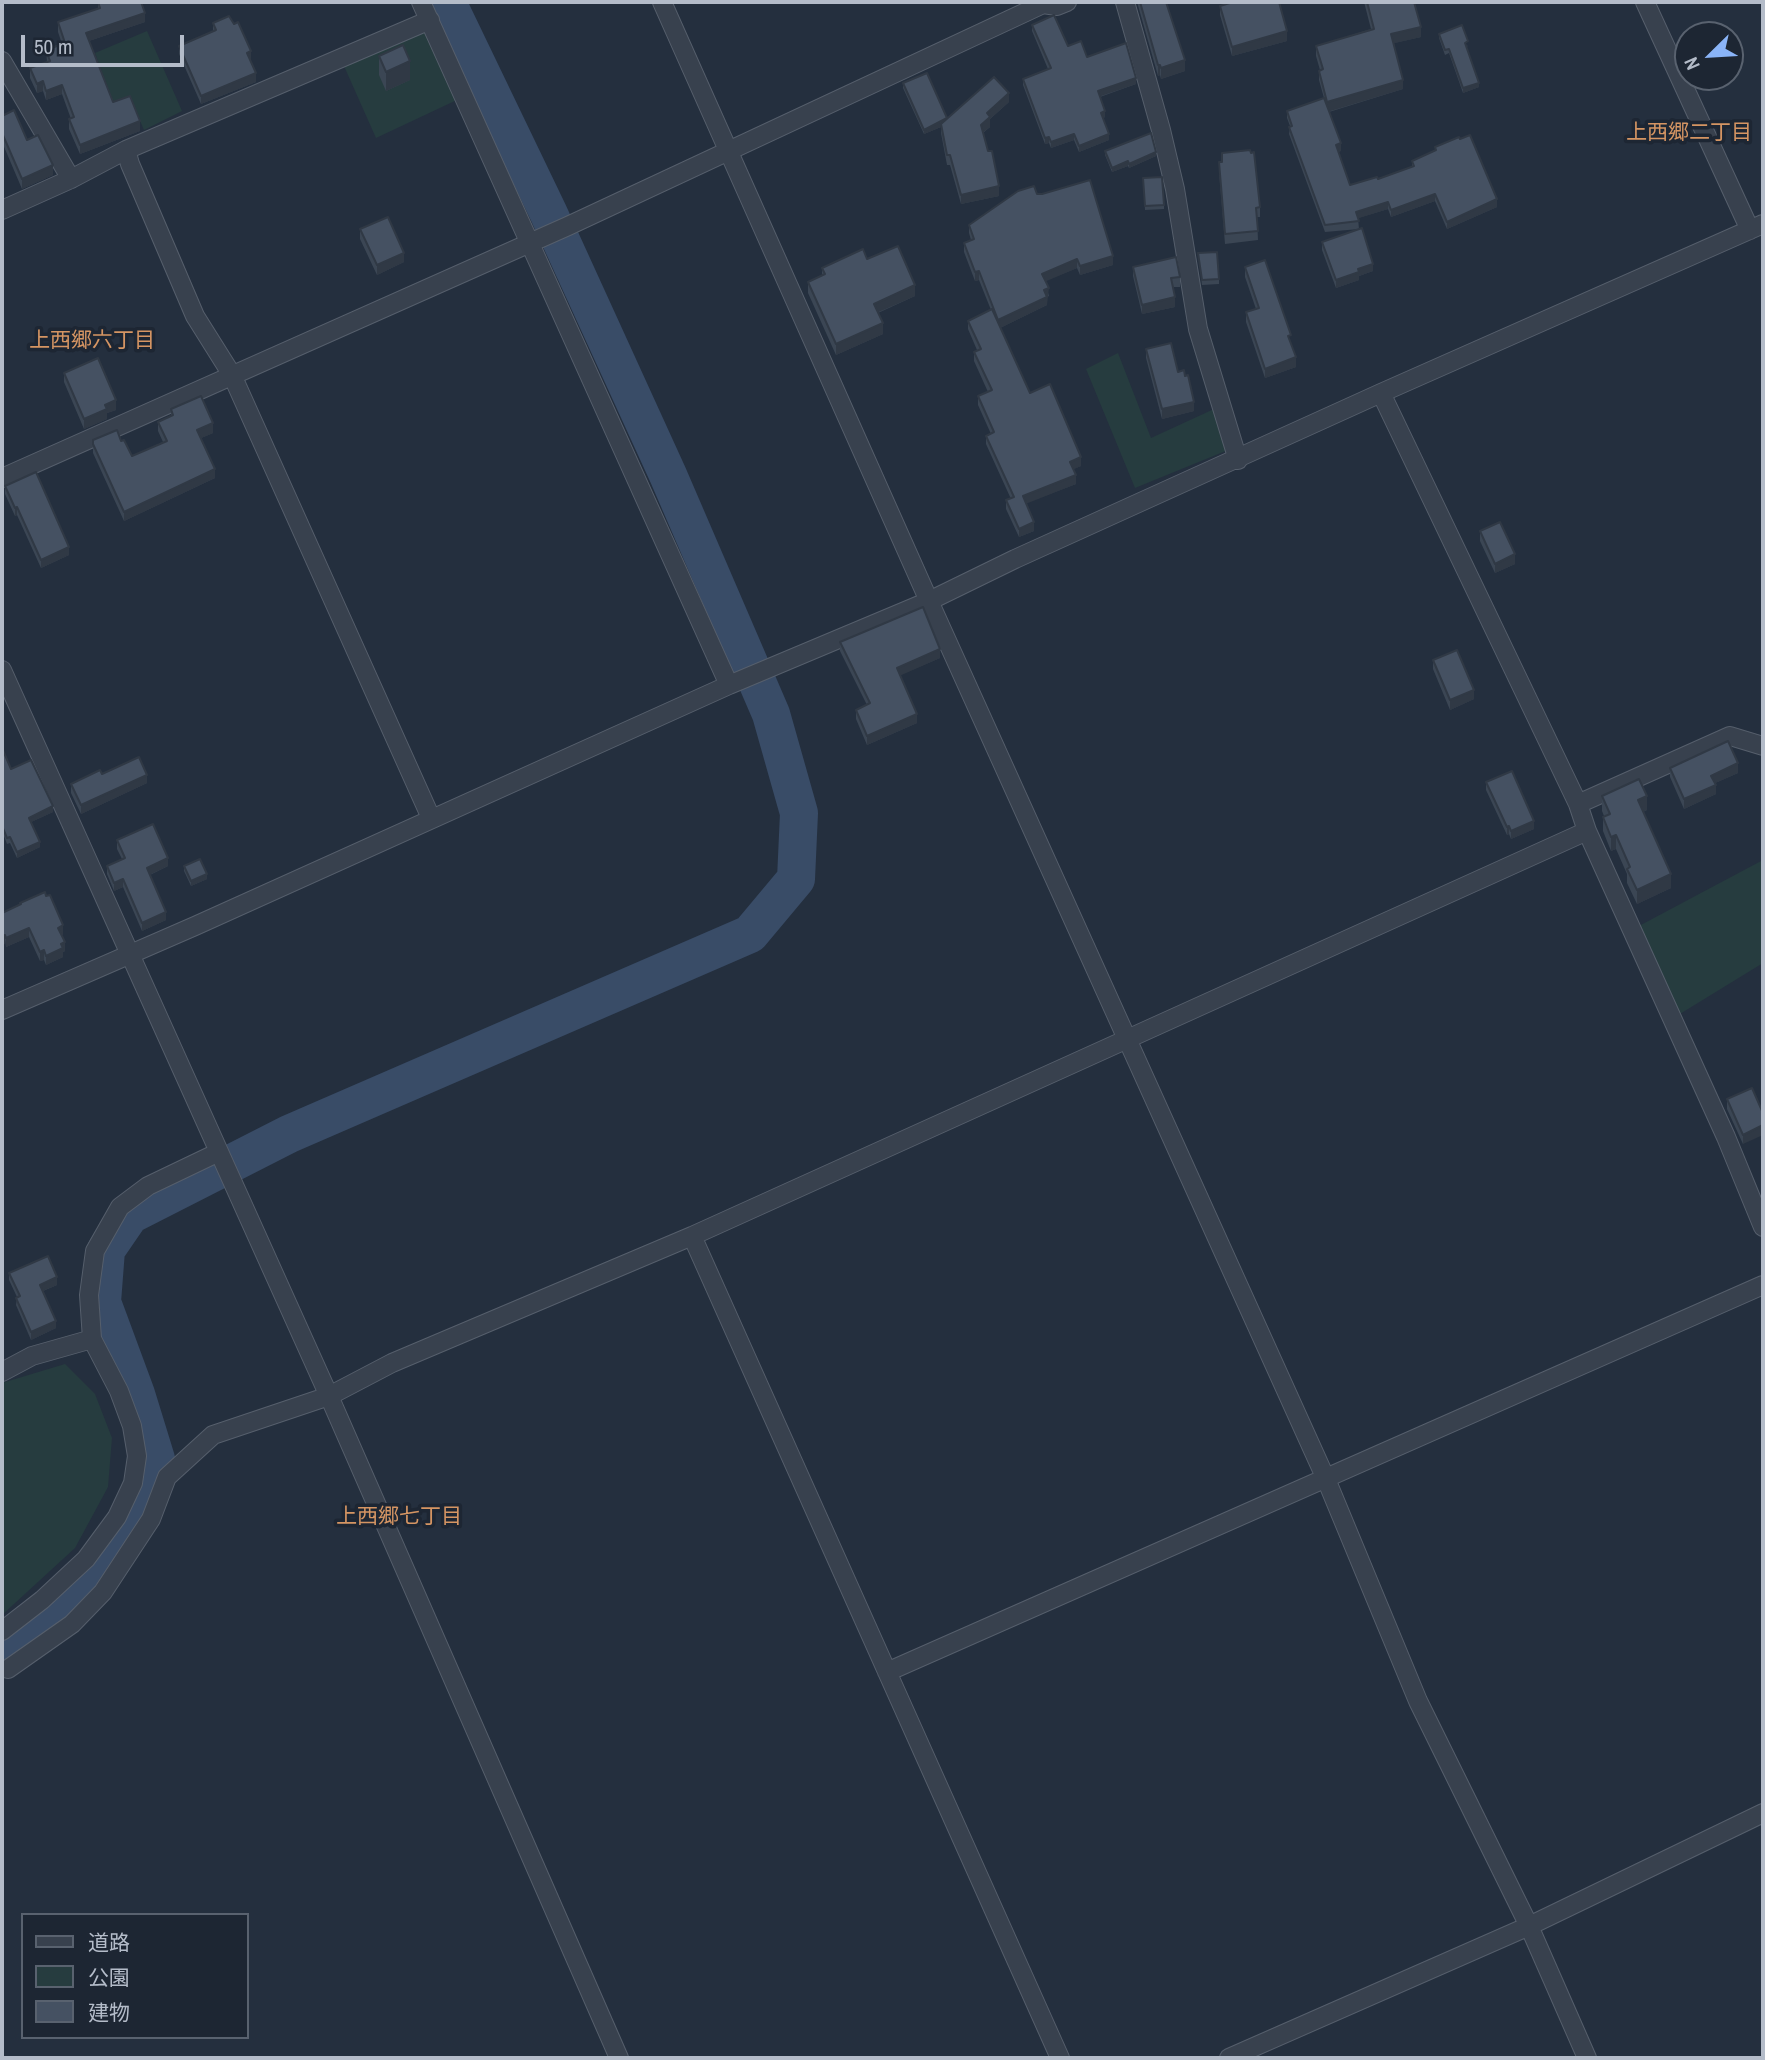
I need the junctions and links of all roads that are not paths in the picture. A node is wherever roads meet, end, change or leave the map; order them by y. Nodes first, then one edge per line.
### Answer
1 (421, 2) edge
2 (662, 2) edge
3 (1125, 2) edge
4 (1645, 2) edge
5 (1059, 3) edge
6 (430, 20) junction
7 (2, 61) edge
8 (126, 150) junction
9 (728, 151) junction
10 (71, 179) junction
11 (2, 210) edge
12 (1756, 227) edge
13 (533, 241) junction
14 (232, 375) junction
15 (1381, 393) junction
16 (1238, 460) junction
17 (2, 478) edge
18 (929, 601) junction
19 (2, 670) edge
20 (734, 683) junction
21 (1763, 746) edge
22 (1578, 804) junction
23 (431, 818) junction
24 (1587, 831) junction
25 (129, 953) junction
26 (2, 1010) edge
27 (1129, 1040) junction
28 (219, 1152) junction
29 (1763, 1227) edge
30 (692, 1236) junction
31 (1763, 1285) edge
32 (92, 1339) junction
33 (2, 1372) edge
34 (329, 1396) junction
35 (1326, 1479) junction
36 (2, 1631) edge
37 (8, 1669) dead end
38 (887, 1672) junction
39 (1763, 1813) edge
40 (1529, 1926) junction
41 (619, 2058) edge
42 (1060, 2058) edge
43 (1228, 2058) edge
44 (1587, 2058) edge

1 - 6 street
2 - 9 street
3 - 16 street
4 - 12 street
5 - 9 street
6 - 8 street
6 - 13 street
7 - 10 street
8 - 10 street
8 - 14 street
9 - 13 street
9 - 18 street
10 - 11 street
12 - 15 street
13 - 14 street
13 - 20 street
14 - 17 street
14 - 23 street
15 - 16 street
15 - 22 street
16 - 18 street
18 - 20 street
18 - 27 street
19 - 25 street
20 - 23 street
21 - 22 street
22 - 24 street
23 - 25 street
24 - 27 street
24 - 29 street
25 - 26 street
25 - 28 street
27 - 30 street
27 - 35 street
28 - 32 street
28 - 34 street
30 - 34 street
30 - 38 street
31 - 35 street
32 - 33 street
32 - 36 street
34 - 37 street
34 - 41 street
35 - 38 street
35 - 40 street
38 - 42 street
39 - 40 street
40 - 43 street
40 - 44 street

